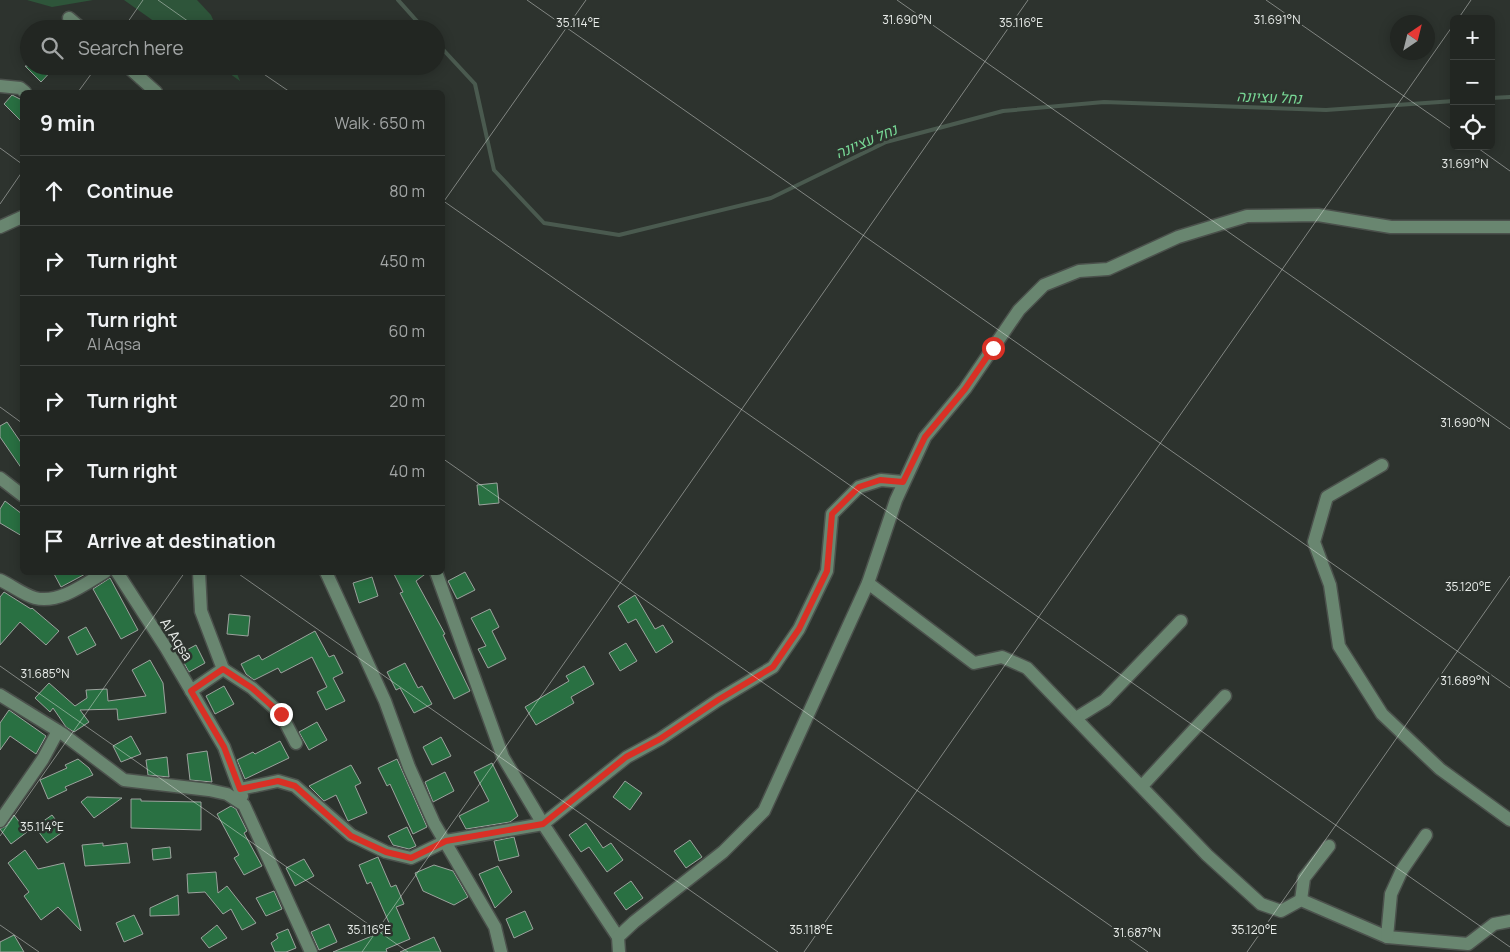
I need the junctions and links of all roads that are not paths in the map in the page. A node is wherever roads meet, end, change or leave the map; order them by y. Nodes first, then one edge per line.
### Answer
1 (69, 18) dead end
2 (71, 20) edge
3 (137, 75) edge
4 (0, 86) edge
5 (23, 90) edge
6 (154, 90) edge
7 (20, 218) edge
8 (0, 227) edge
9 (1510, 227) edge
10 (1382, 465) dead end
11 (0, 478) edge
12 (903, 482) junction
13 (20, 493) edge
14 (100, 575) edge
15 (119, 575) edge
16 (199, 575) edge
17 (327, 575) edge
18 (437, 575) edge
19 (0, 580) edge
20 (868, 583) junction
21 (1181, 621) dead end
22 (223, 669) junction
23 (191, 691) junction
24 (0, 695) edge
25 (1224, 696) dead end
26 (1076, 718) junction
27 (58, 731) junction
28 (296, 743) dead end
29 (1142, 786) junction
30 (240, 789) junction
31 (244, 805) junction
32 (1510, 820) edge
33 (0, 822) edge
34 (543, 824) junction
35 (1426, 835) dead end
36 (446, 841) junction
37 (1329, 846) dead end
38 (1301, 900) junction
39 (1510, 921) edge
40 (618, 937) junction
41 (1387, 937) junction
42 (311, 952) edge
43 (501, 952) edge
44 (619, 952) edge

1 - 2 street
3 - 6 street
4 - 5 street
7 - 8 street
9 - 12 street
10 - 32 street
11 - 13 street
12 - 20 street
12 - 34 street
14 - 19 street
15 - 23 street, Al Aqsa
16 - 22 street
17 - 36 street
18 - 34 street
20 - 26 street
20 - 40 street
21 - 26 street
22 - 23 street
22 - 28 street
23 - 30 street, Al Aqsa
24 - 27 street
25 - 29 street
26 - 29 street
27 - 31 street
27 - 33 street
29 - 38 street
30 - 31 street, Al Aqsa
30 - 36 street
31 - 42 street, Al Aqsa
34 - 36 street
34 - 40 street
35 - 41 street
36 - 43 street
37 - 38 street
38 - 41 street
39 - 41 street
40 - 44 street

